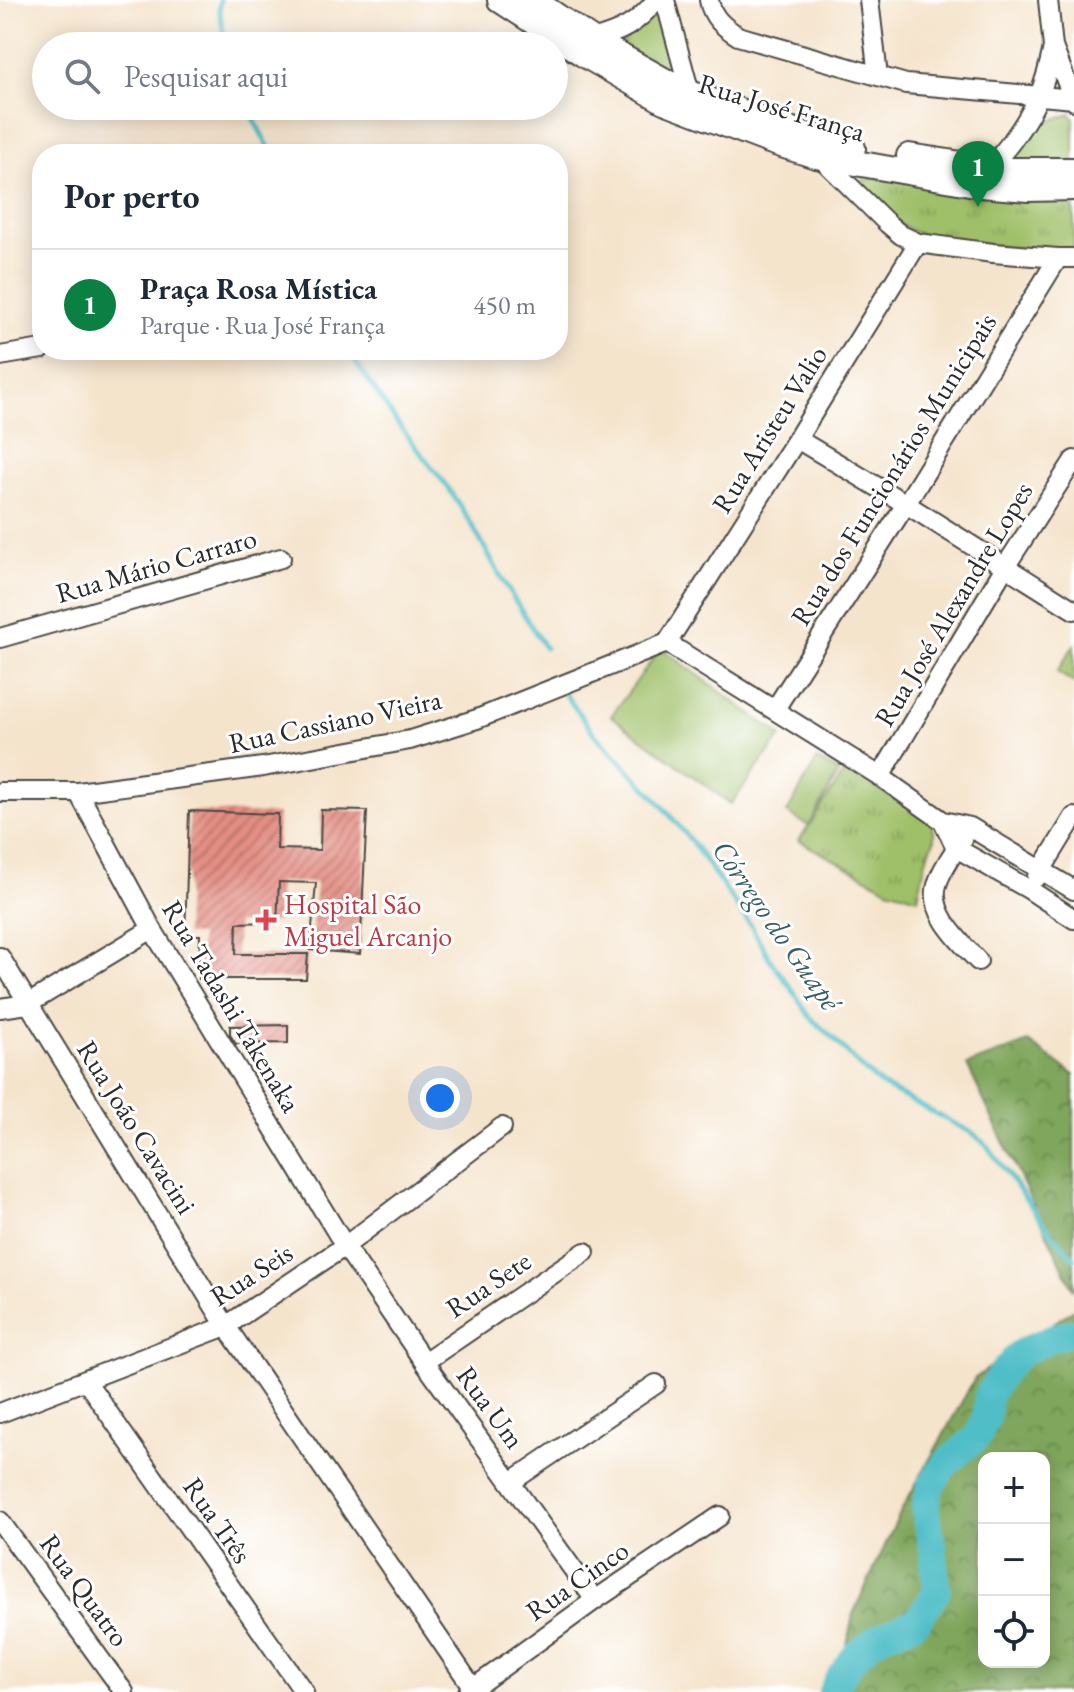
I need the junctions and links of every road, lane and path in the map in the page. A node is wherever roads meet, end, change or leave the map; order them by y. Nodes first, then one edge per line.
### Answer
1 (500, 0) edge
2 (533, 0) edge
3 (656, 0) edge
4 (665, 0) edge
5 (709, 0) edge
6 (869, 0) edge
7 (1048, 0) edge
8 (559, 32) edge
9 (568, 37) edge
10 (587, 47) junction
11 (1053, 47) junction
12 (878, 76) junction
13 (1040, 96) junction
14 (1074, 100) edge
15 (686, 101) junction
16 (819, 147) junction
17 (1074, 170) edge
18 (986, 177) junction
19 (1074, 188) edge
20 (918, 243) junction
21 (1066, 258) edge
22 (32, 351) edge
23 (0, 356) edge
24 (797, 439) junction
25 (1074, 460) edge
26 (906, 504) junction
27 (281, 558) dead end
28 (1005, 567) junction
29 (1074, 610) edge
30 (0, 638) edge
31 (667, 643) junction
32 (775, 709) junction
33 (880, 777) junction
34 (0, 792) edge
35 (78, 792) junction
36 (1074, 817) edge
37 (943, 821) junction
38 (970, 827) junction
39 (956, 848) junction
40 (1041, 869) junction
41 (1030, 890) junction
42 (1074, 890) edge
43 (1074, 919) edge
44 (152, 929) junction
45 (0, 957) edge
46 (978, 961) dead end
47 (28, 1004) junction
48 (0, 1008) edge
49 (502, 1127) dead end
50 (345, 1246) junction
51 (585, 1252) dead end
52 (226, 1326) junction
53 (424, 1362) junction
54 (86, 1381) junction
55 (656, 1384) dead end
56 (0, 1413) edge
57 (511, 1482) junction
58 (720, 1516) dead end
59 (0, 1521) edge
60 (595, 1600) junction
61 (470, 1690) edge
62 (124, 1692) edge
63 (304, 1692) edge

1 - 8 main road, Rua José França
2 - 10 main road, Rua José França
3 - 10 street
4 - 15 street
5 - 12 street
6 - 12 street
7 - 11 street
9 - 10 main road, Rua José França
10 - 15 main road, Rua José França
11 - 13 street
11 - 14 street
12 - 13 street
13 - 14 street
13 - 18 street
15 - 16 main road, Rua José França
16 - 18 main road, Rua José França
16 - 20 street
17 - 18 main road, Rua José França
18 - 19 main road, Rua José França
20 - 21 street
20 - 24 street, Rua Aristeu Valio
21 - 26 street, Rua dos Funcionários Municipais
22 - 23 street
24 - 26 street
24 - 31 street, Rua Aristeu Valio
25 - 28 street, Rua José Alexandre Lopes
26 - 28 street
26 - 32 street, Rua dos Funcionários Municipais
27 - 30 street, Rua Mário Carraro
28 - 29 street
28 - 33 street, Rua José Alexandre Lopes
31 - 32 street
31 - 35 street, Rua Cassiano Vieira
32 - 33 street
33 - 37 street
34 - 35 street, Rua Cassiano Vieira
35 - 44 street, Rua Tadashi Takenaka
36 - 40 street
37 - 38 street
37 - 39 street
38 - 39 street
38 - 40 street
39 - 41 street
39 - 46 street
40 - 41 street
40 - 42 street
41 - 43 street
44 - 47 street
44 - 50 street, Rua Tadashi Takenaka
45 - 47 street, Rua João Cavacini
47 - 48 street
47 - 52 street, Rua João Cavacini
49 - 50 street, Rua Seis
50 - 52 street, Rua Seis
50 - 53 street, Rua Um
51 - 53 street, Rua Sete
52 - 54 street, Rua Seis
52 - 61 street, Rua João Cavacini
53 - 57 street, Rua Um
54 - 56 street, Rua Seis
54 - 63 street, Rua Três
55 - 57 street
57 - 60 street, Rua Um
58 - 60 street, Rua Cinco
59 - 62 street, Rua Quatro
60 - 61 street, Rua Cinco

